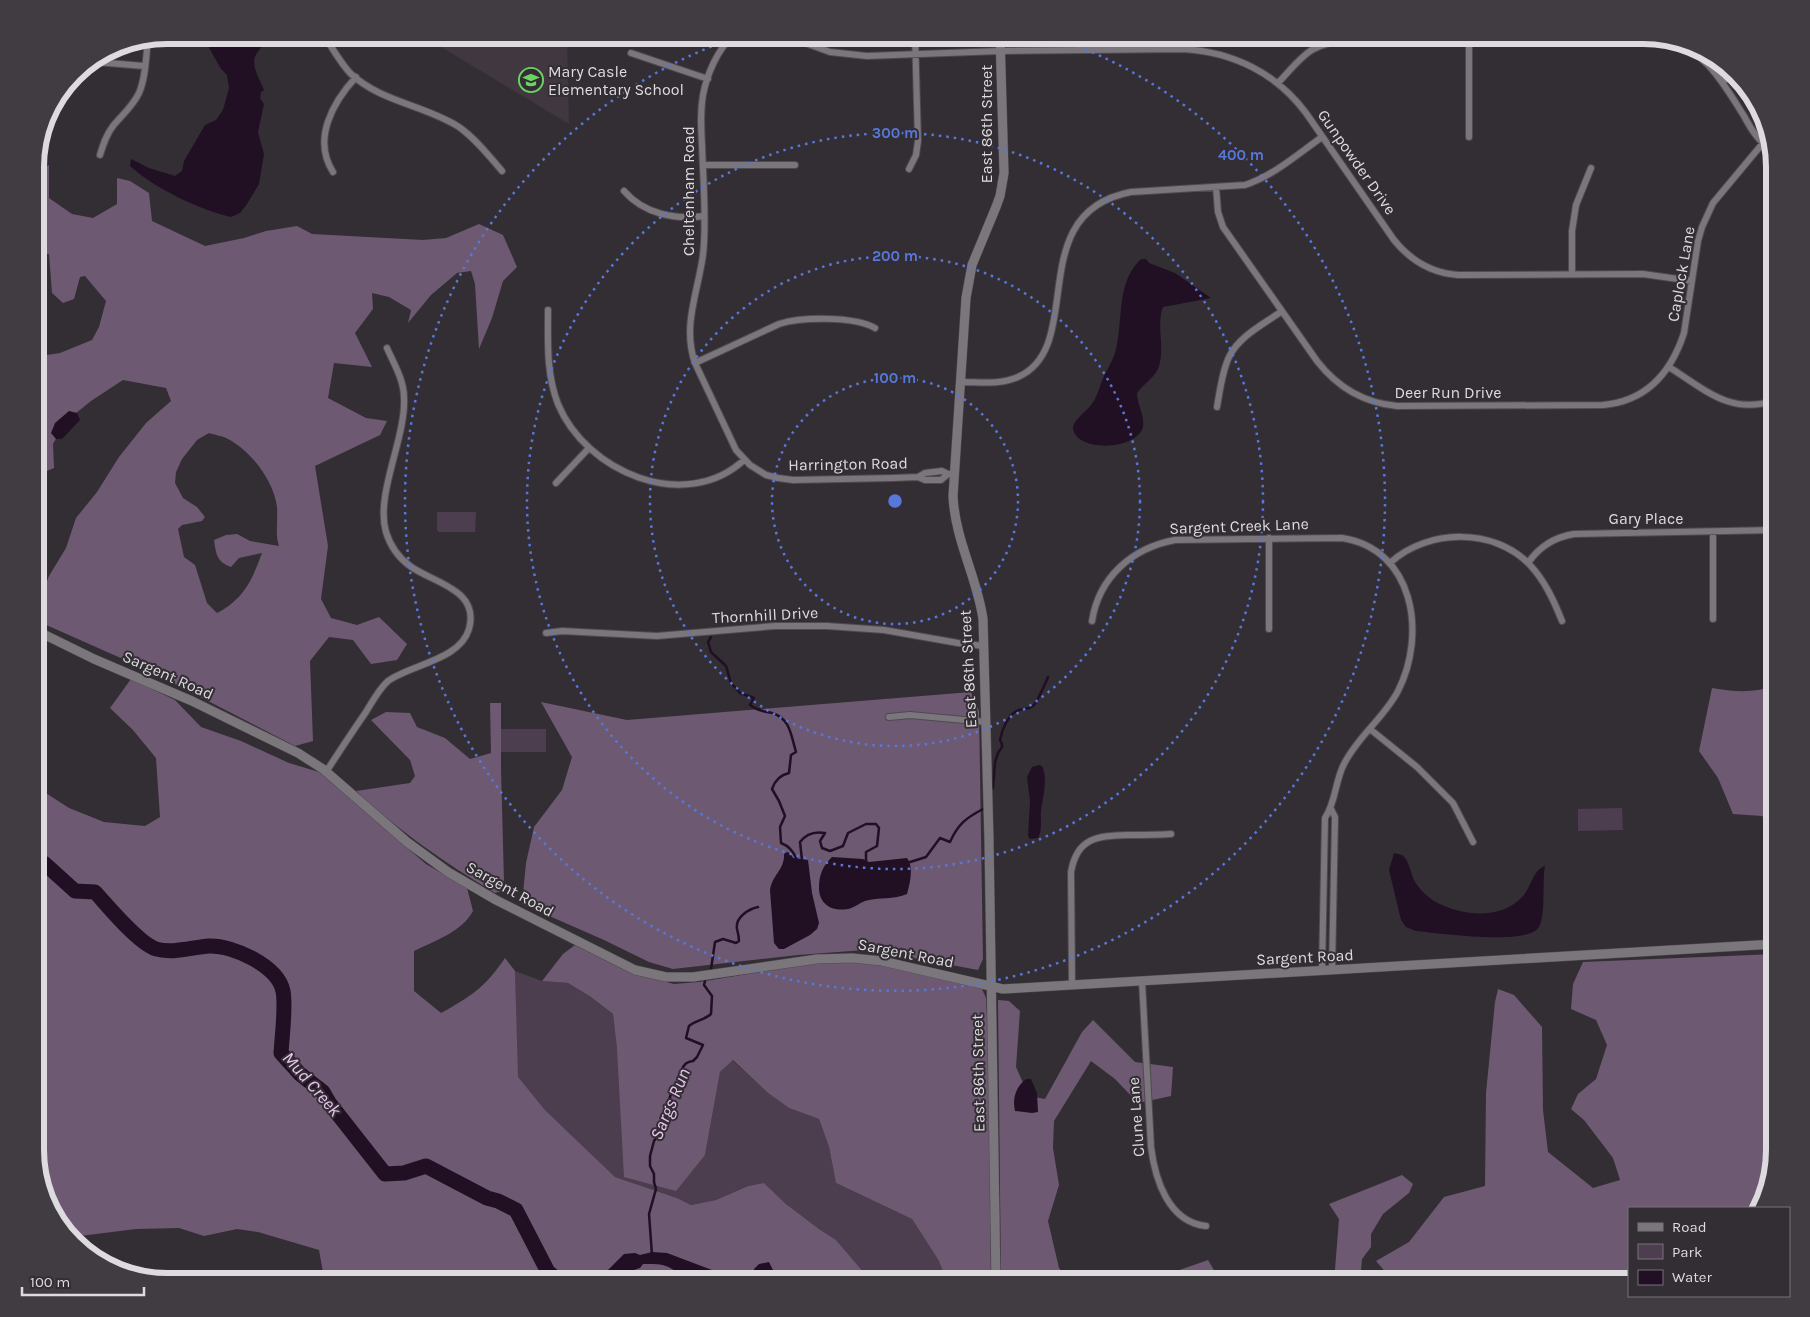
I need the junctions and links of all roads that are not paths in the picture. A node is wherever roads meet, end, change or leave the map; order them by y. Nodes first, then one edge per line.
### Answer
1 (330, 44) edge
2 (726, 44) edge
3 (810, 44) edge
4 (915, 44) edge
5 (1000, 44) edge
6 (1324, 44) edge
7 (1469, 44) edge
8 (147, 45) edge
9 (1000, 51) junction
10 (632, 53) dead end
11 (916, 55) junction
12 (1702, 58) edge
13 (101, 62) edge
14 (144, 66) junction
15 (356, 78) junction
16 (1728, 78) edge
17 (708, 79) junction
18 (1722, 82) junction
19 (1278, 83) junction
20 (1322, 137) junction
21 (1469, 137) dead end
22 (1763, 143) joint
23 (100, 155) dead end
24 (703, 165) junction
25 (795, 165) dead end
26 (1591, 168) dead end
27 (909, 169) dead end
28 (502, 171) dead end
29 (333, 172) dead end
30 (1216, 188) junction
31 (624, 192) dead end
32 (704, 216) junction
33 (1572, 274) junction
34 (1692, 281) junction
35 (548, 310) dead end
36 (1282, 311) junction
37 (875, 328) dead end
38 (387, 348) dead end
39 (695, 363) junction
40 (1669, 367) junction
41 (961, 382) junction
42 (1766, 402) edge
43 (1217, 407) dead end
44 (589, 448) junction
45 (744, 460) junction
46 (951, 474) junction
47 (556, 483) dead end
48 (1766, 530) edge
49 (1713, 532) junction
50 (1269, 538) junction
51 (1391, 562) junction
52 (1528, 563) junction
53 (1713, 619) dead end
54 (1092, 621) dead end
55 (1562, 621) dead end
56 (1270, 629) dead end
57 (44, 634) edge
58 (546, 634) dead end
59 (984, 646) junction
60 (888, 716) dead end
61 (986, 722) junction
62 (1370, 729) junction
63 (326, 772) junction
64 (1331, 809) junction
65 (1171, 834) dead end
66 (1473, 842) dead end
67 (1766, 945) edge
68 (1332, 970) junction
69 (1322, 971) junction
70 (1142, 981) junction
71 (991, 986) junction
72 (1072, 986) junction
73 (1206, 1226) dead end
74 (996, 1273) edge

1 - 15 street
2 - 17 street, Cheltenham Road
3 - 11 street, Gunpowder Drive
4 - 11 street
5 - 9 street, East 86th Street
6 - 19 street
7 - 21 street
8 - 14 street
9 - 11 street, Gunpowder Drive
9 - 19 street, Gunpowder Drive
9 - 41 street, East 86th Street
10 - 17 street
11 - 27 street
12 - 18 street
13 - 14 street
14 - 23 street
15 - 28 street
15 - 29 street
16 - 18 street
17 - 24 street, Cheltenham Road
18 - 22 street
19 - 20 street, Gunpowder Drive
20 - 30 street
20 - 33 street, Gunpowder Drive
22 - 34 street, Caplock Lane
24 - 25 street
24 - 32 street, Cheltenham Road
26 - 33 street
30 - 36 street, Deer Run Drive
30 - 41 street
31 - 32 street
32 - 39 street, Cheltenham Road
33 - 34 street, Gunpowder Drive
34 - 40 street, Caplock Lane
35 - 44 street
36 - 40 street, Deer Run Drive
36 - 43 street
37 - 39 street
38 - 63 street
39 - 45 street, Cheltenham Road
40 - 42 street
41 - 46 street, East 86th Street
44 - 45 street
44 - 47 street
45 - 46 street, Harrington Road
46 - 59 street, East 86th Street
48 - 49 street, Gary Place
49 - 52 street, Gary Place
49 - 53 street
50 - 51 street, Sargent Creek Lane
50 - 54 street, Sargent Creek Lane
50 - 56 street
51 - 52 street
51 - 62 street
52 - 55 street
57 - 63 street, Sargent Road
58 - 59 street, Thornhill Drive
59 - 61 street, East 86th Street
60 - 61 street
61 - 71 street, East 86th Street
62 - 64 street
62 - 66 street
63 - 71 street, Sargent Road
64 - 68 street
64 - 69 street
65 - 72 street
67 - 68 street, Sargent Road
68 - 69 street, Sargent Road
69 - 70 street, Sargent Road
70 - 72 street, Sargent Road
70 - 73 street, Clune Lane
71 - 72 street, Sargent Road
71 - 74 street, East 86th Street

